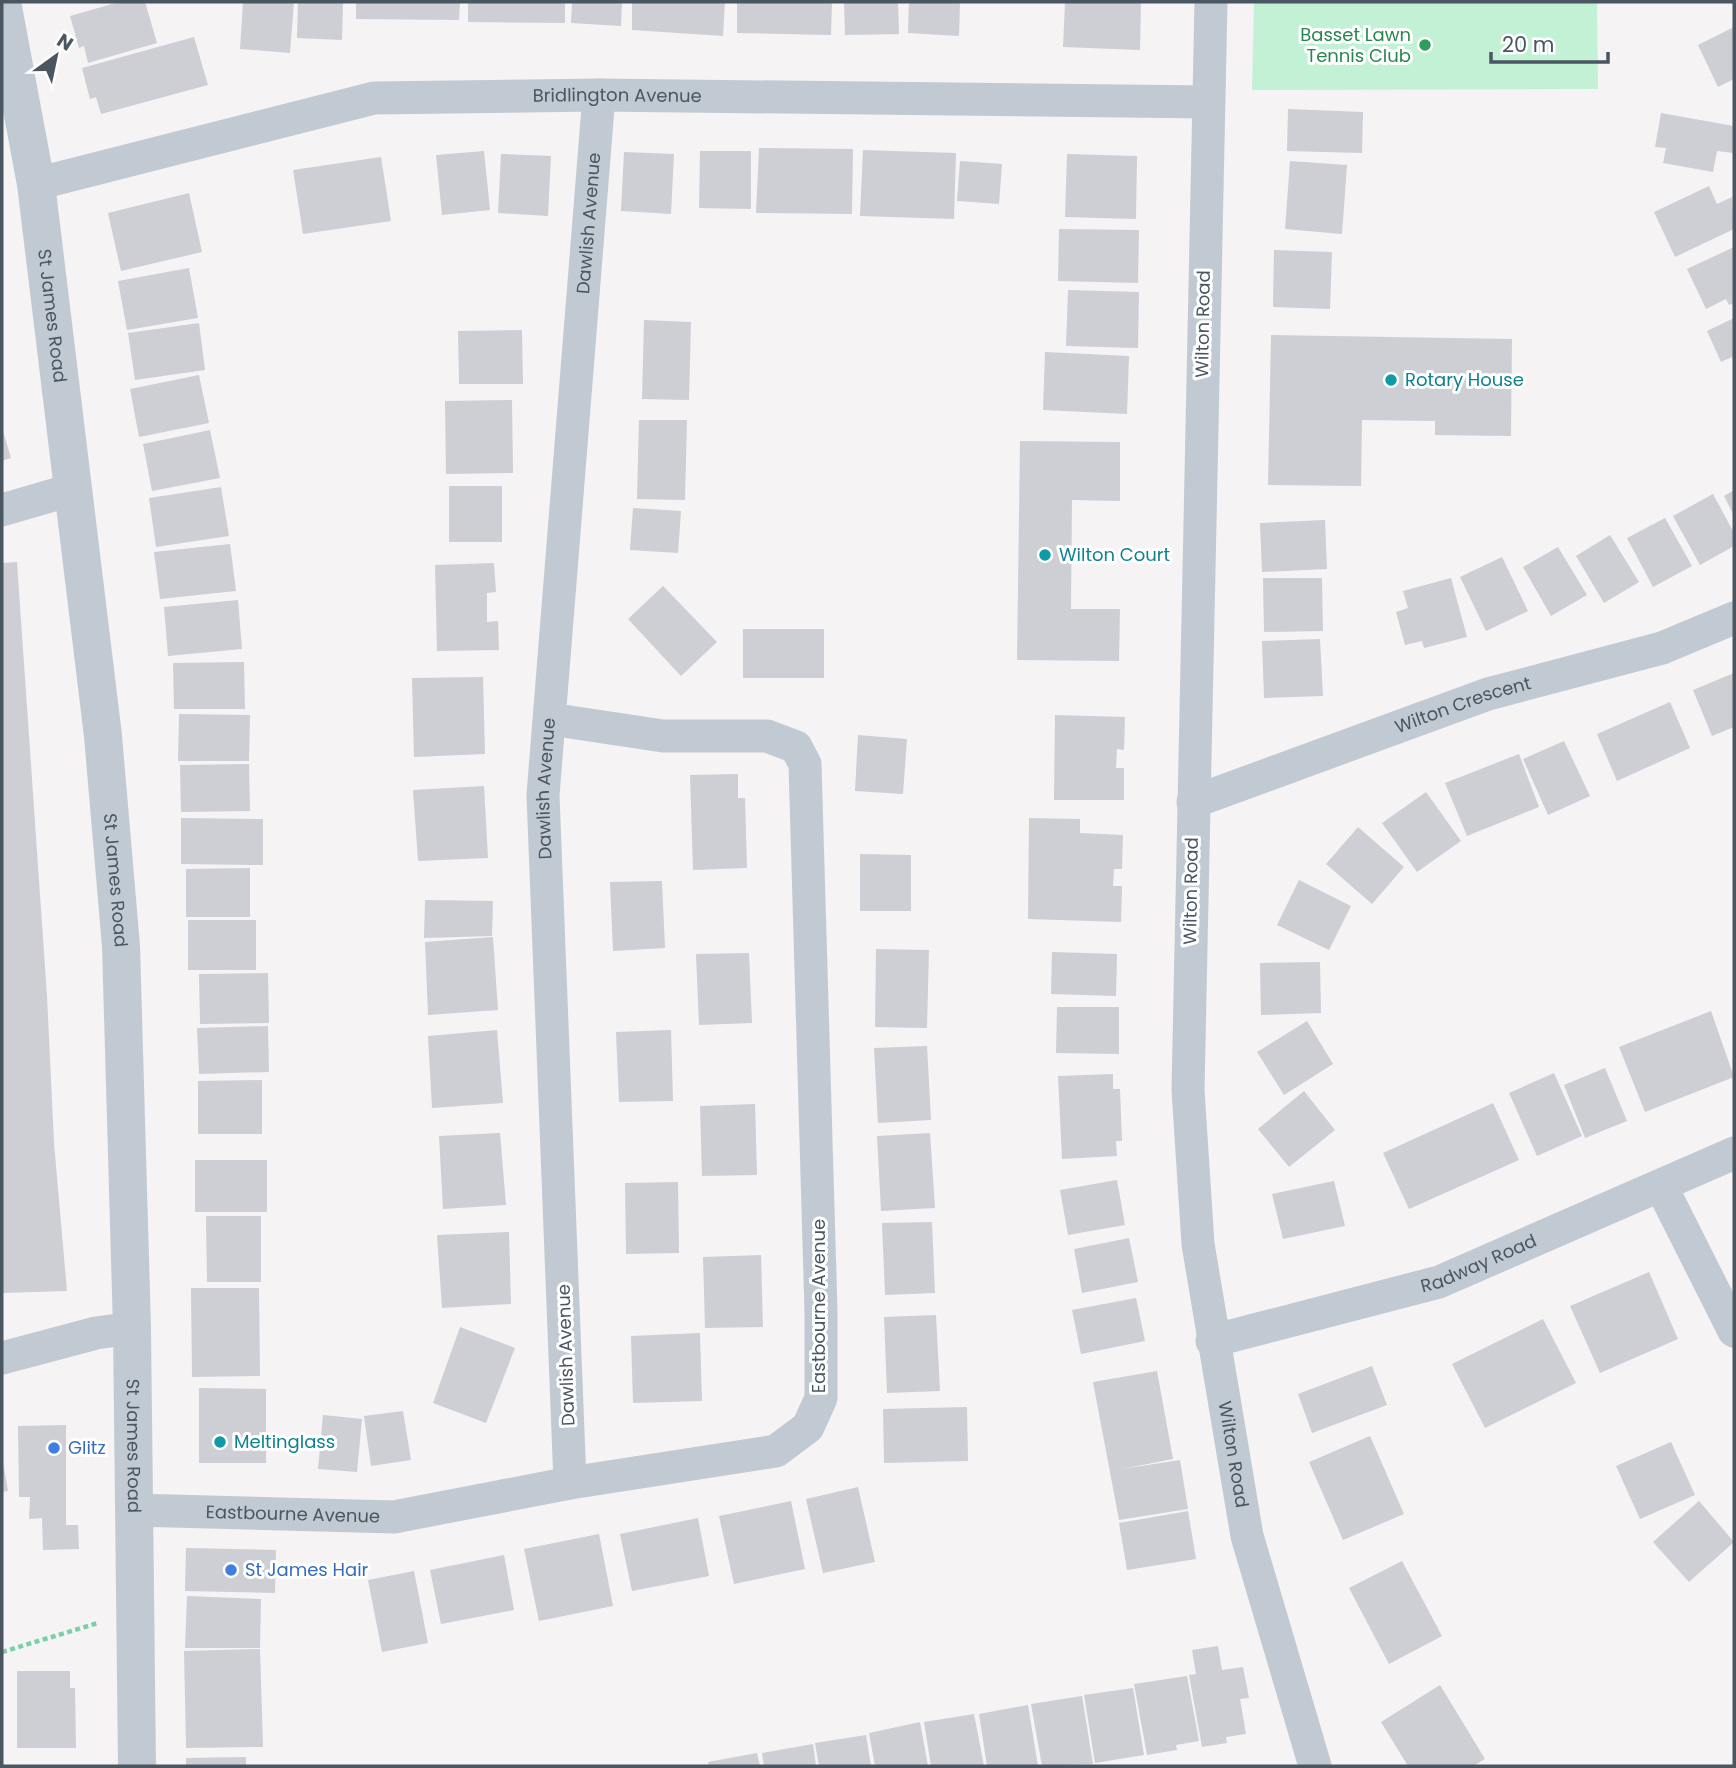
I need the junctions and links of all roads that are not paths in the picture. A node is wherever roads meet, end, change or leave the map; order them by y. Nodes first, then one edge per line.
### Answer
1 (1211, 2) edge
2 (4, 21) edge
3 (599, 95) junction
4 (1208, 102) junction
5 (36, 184) junction
6 (74, 489) junction
7 (2, 510) edge
8 (1734, 618) edge
9 (550, 719) junction
10 (1193, 802) junction
11 (1734, 1153) edge
12 (1661, 1186) junction
13 (132, 1328) junction
14 (1734, 1331) edge
15 (1212, 1341) junction
16 (2, 1358) edge
17 (570, 1483) junction
18 (134, 1510) junction
19 (137, 1766) edge
20 (1315, 1766) edge

1 - 4 street, Wilton Road
2 - 5 street, St James Road
3 - 4 street, Bridlington Avenue
3 - 5 street, Bridlington Avenue
3 - 9 street, Dawlish Avenue
4 - 10 street, Wilton Road
5 - 6 street, St James Road
6 - 7 street
6 - 13 street, St James Road
8 - 10 street, Wilton Crescent
9 - 17 street, Dawlish Avenue
9 - 17 street, Eastbourne Avenue
10 - 15 street, Wilton Road
11 - 12 street, Radway Road
12 - 14 street
12 - 15 street, Radway Road
13 - 16 street
13 - 18 street, St James Road
15 - 20 street, Wilton Road
17 - 18 street, Eastbourne Avenue
18 - 19 street, St James Road

